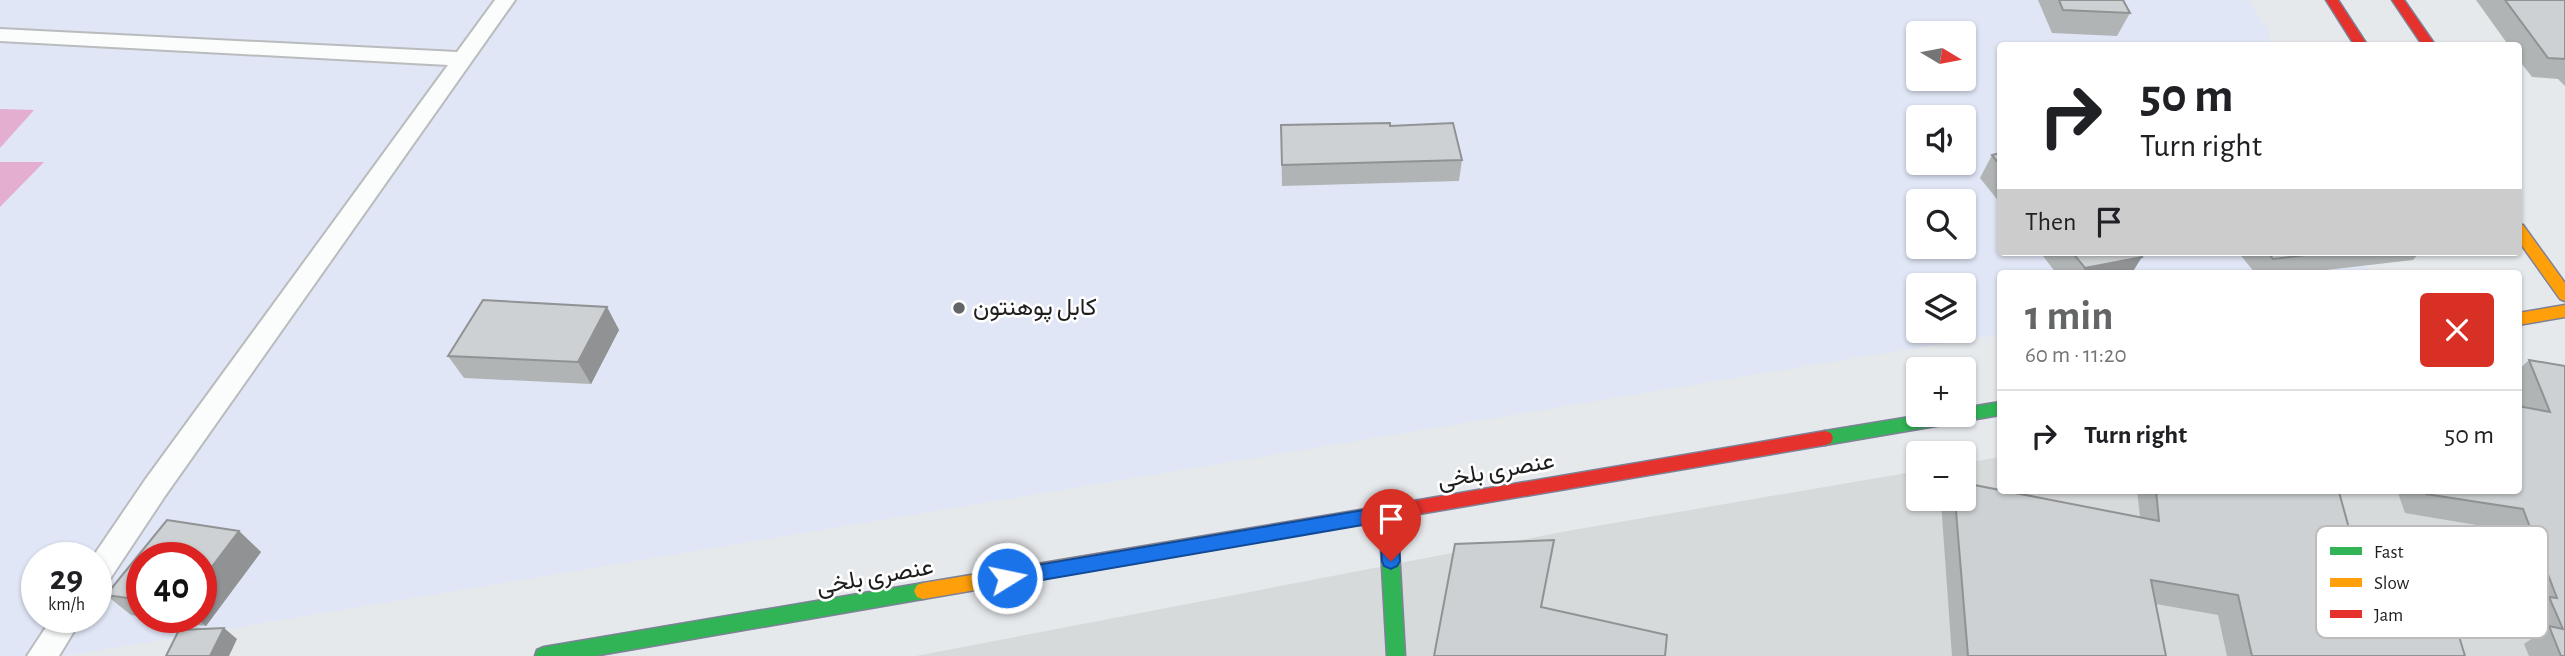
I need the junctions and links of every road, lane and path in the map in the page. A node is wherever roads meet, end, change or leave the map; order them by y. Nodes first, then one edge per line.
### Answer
1 (505, 0) edge
2 (2332, 0) edge
3 (2398, 0) edge
4 (0, 35) edge
5 (2359, 42) edge
6 (2427, 42) edge
7 (462, 59) junction
8 (2522, 235) edge
9 (2565, 295) edge
10 (2565, 311) edge
11 (2522, 318) edge
12 (1997, 408) edge
13 (1976, 412) edge
14 (1906, 424) edge
15 (1388, 513) junction
16 (112, 552) edge
17 (58, 633) edge
18 (42, 656) edge
19 (544, 656) edge
20 (1396, 656) edge

1 - 7 lane
2 - 5 street
3 - 6 street
4 - 7 lane
7 - 16 lane
8 - 9 street
10 - 11 street
12 - 13 street, عنصری بلخی
14 - 15 street, عنصری بلخی
15 - 19 street, عنصری بلخی
15 - 20 street
17 - 18 lane

